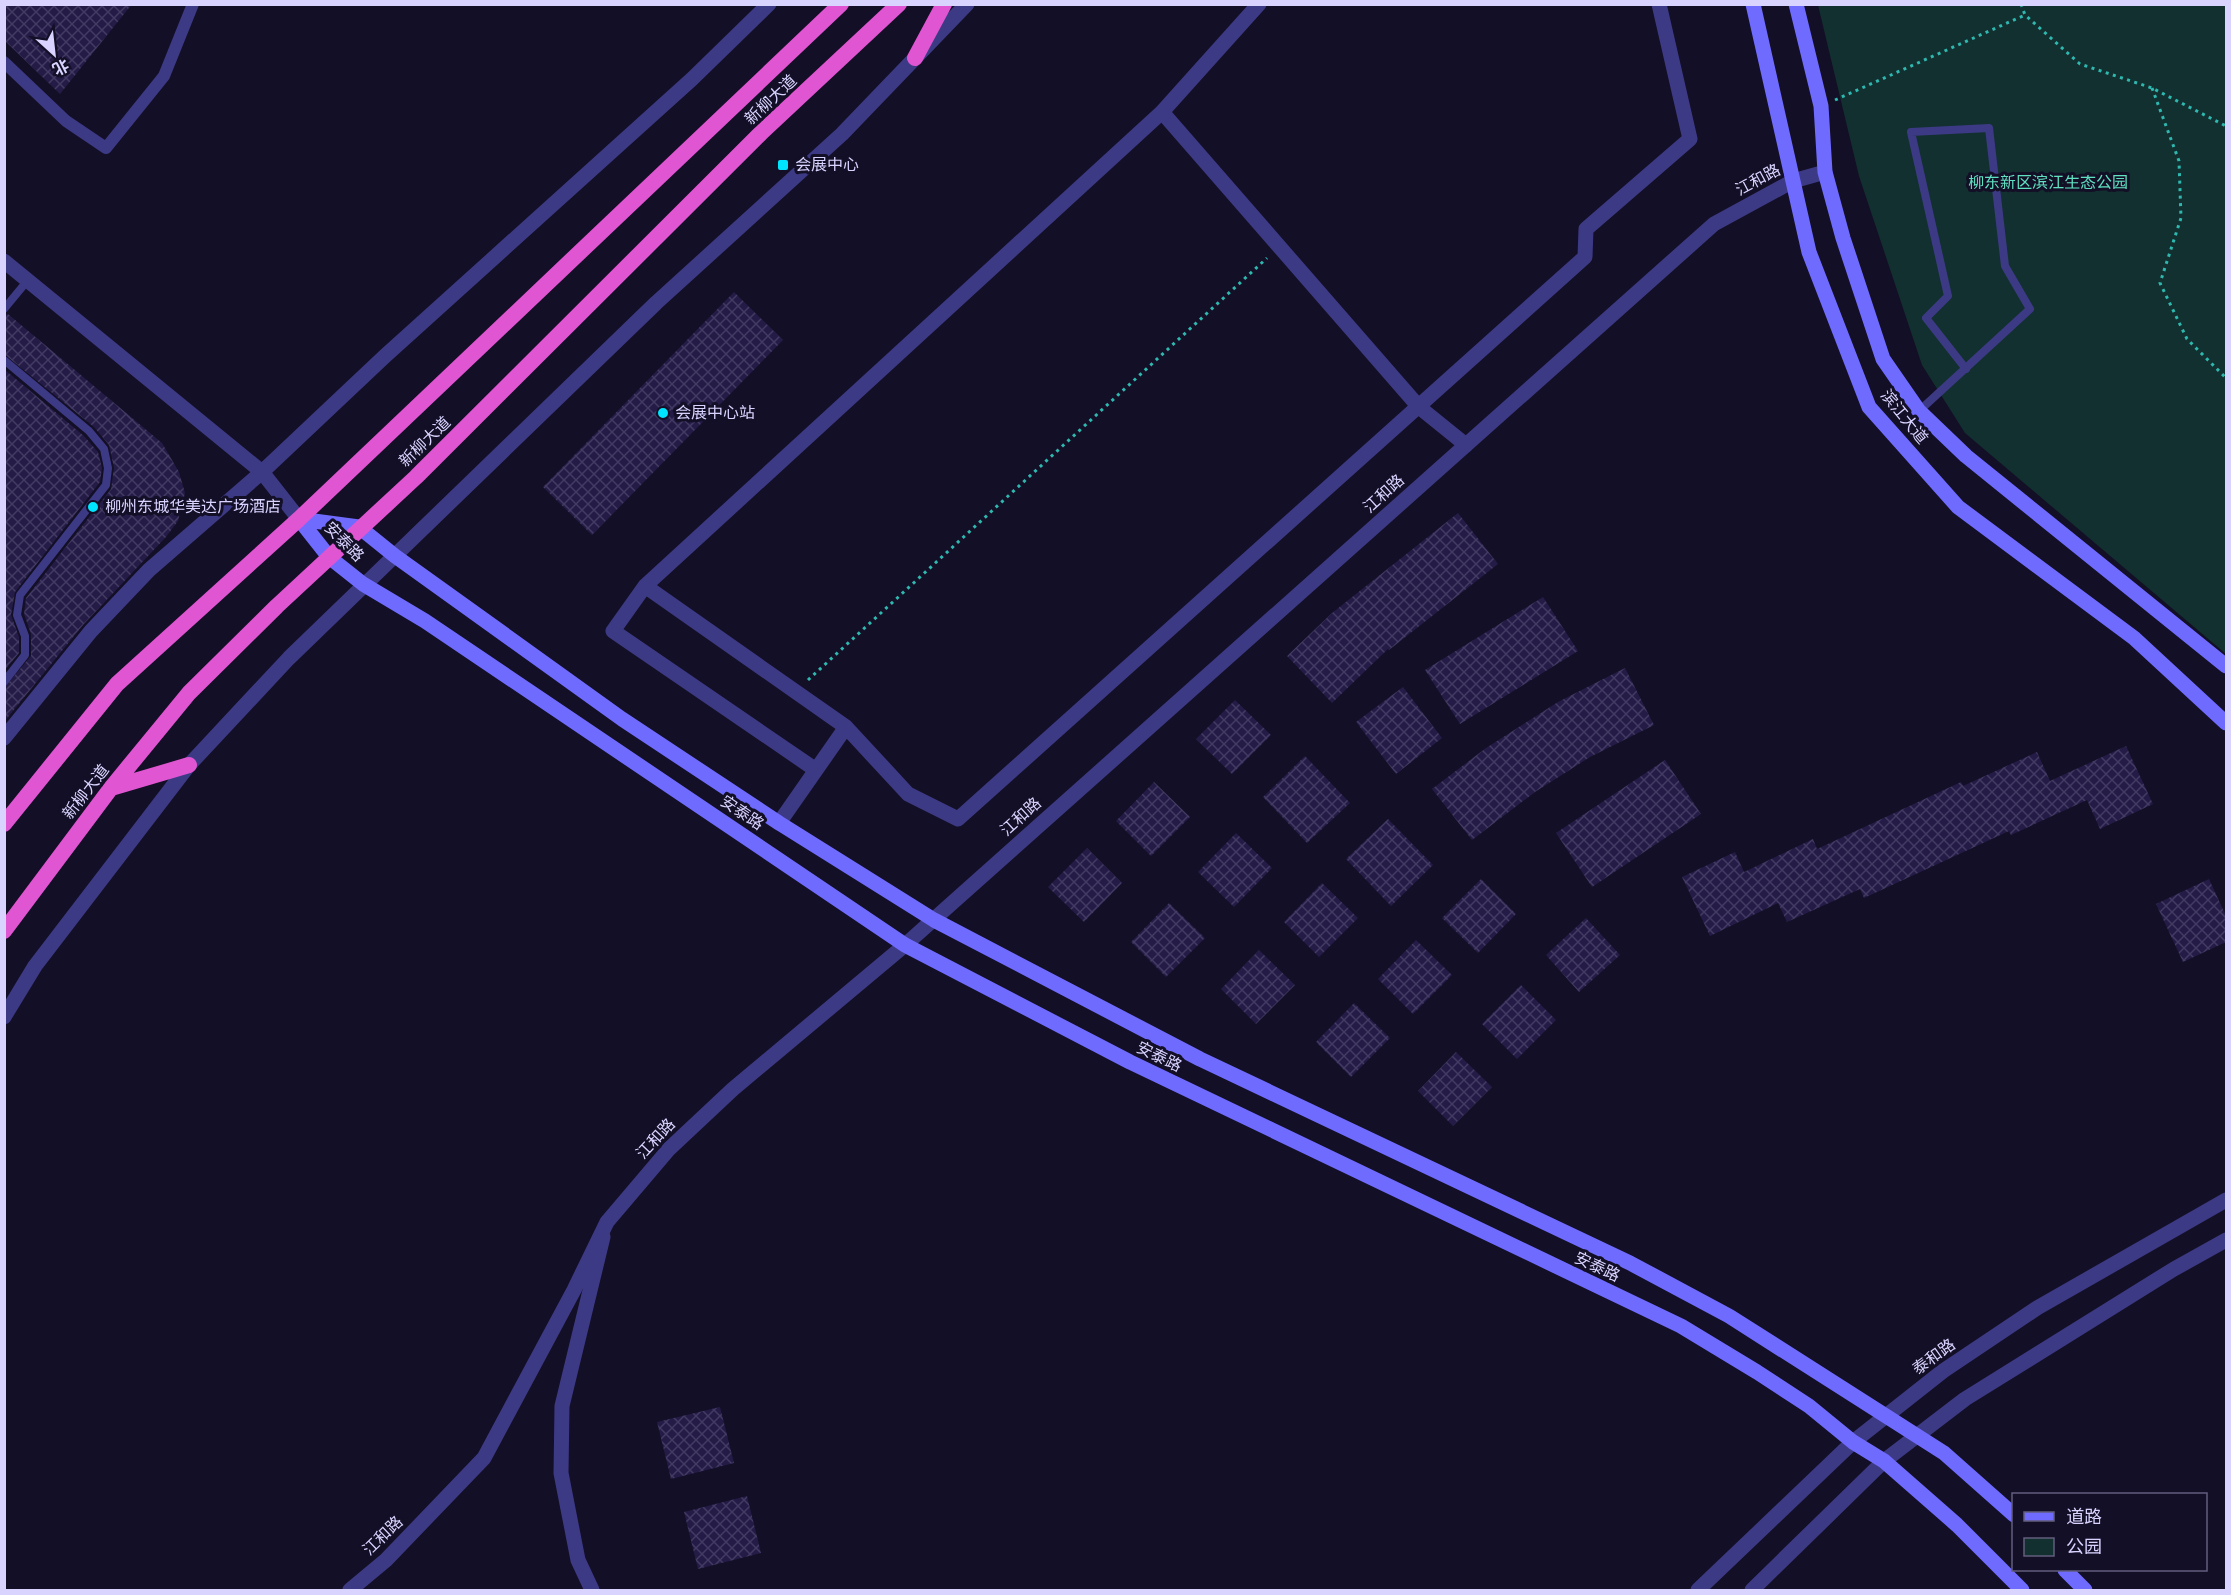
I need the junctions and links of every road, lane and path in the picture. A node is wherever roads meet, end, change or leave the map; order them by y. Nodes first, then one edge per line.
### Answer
1 (193, 4) edge
2 (769, 4) edge
3 (841, 4) edge
4 (899, 4) edge
5 (944, 4) edge
6 (966, 4) edge
7 (1259, 4) edge
8 (1659, 4) edge
9 (1753, 4) edge
10 (1796, 4) edge
11 (2021, 4) edge
12 (2025, 15) junction
13 (915, 58) junction
14 (4, 62) edge
15 (2152, 88) junction
16 (1821, 106) junction
17 (1162, 112) junction
18 (2226, 126) edge
19 (1825, 172) junction
20 (1793, 181) junction
21 (1280, 246) junction
22 (4, 261) edge
23 (28, 280) junction
24 (4, 309) edge
25 (4, 360) edge
26 (1966, 369) junction
27 (2226, 378) edge
28 (1419, 407) junction
29 (1918, 411) junction
30 (1466, 445) junction
31 (262, 472) junction
32 (298, 519) junction
33 (359, 527) junction
34 (395, 556) junction
35 (329, 557) junction
36 (363, 584) junction
37 (645, 586) junction
38 (2226, 666) edge
39 (4, 682) edge
40 (795, 692) junction
41 (2226, 723) edge
42 (846, 727) junction
43 (4, 738) edge
44 (189, 765) junction
45 (816, 770) junction
46 (111, 788) junction
47 (778, 823) junction
48 (4, 824) edge
49 (934, 920) junction
50 (4, 931) edge
51 (905, 945) junction
52 (4, 1017) edge
53 (2226, 1200) edge
54 (607, 1222) junction
55 (2226, 1240) edge
56 (1887, 1415) junction
57 (1917, 1436) junction
58 (1853, 1442) junction
59 (1884, 1461) junction
60 (2012, 1514) edge
61 (2067, 1571) edge
62 (350, 1590) edge
63 (592, 1590) edge
64 (1698, 1590) edge
65 (1752, 1590) edge
66 (2022, 1590) edge
67 (2085, 1590) edge

1 - 14 street
2 - 31 street
3 - 32 highway, 新柳大道
4 - 33 highway, 新柳大道
5 - 13 highway
6 - 13 street
7 - 17 street
8 - 28 street
9 - 20 main road, 滨江大道
10 - 16 main road, 滨江大道
11 - 12 path
12 - 15 path
12 - 16 path
13 - 34 street
15 - 18 path
15 - 27 path
16 - 19 main road, 滨江大道
17 - 21 street
17 - 37 street
19 - 20 street, 江和路
19 - 29 main road, 滨江大道
20 - 30 street, 江和路
20 - 41 main road, 滨江大道
21 - 28 street
21 - 40 path
22 - 23 street, 安泰路
23 - 24 lane
23 - 31 street, 安泰路
25 - 39 lane
26 - 26 lane
26 - 29 lane
28 - 30 street
28 - 42 street
29 - 38 main road, 滨江大道
30 - 49 street, 江和路
31 - 32 street, 安泰路
31 - 43 street
32 - 33 main road, 安泰路
32 - 35 main road, 安泰路
32 - 48 highway, 新柳大道
33 - 34 main road, 安泰路
33 - 35 highway, 新柳大道
34 - 36 street
34 - 47 main road, 安泰路
35 - 36 main road, 安泰路
35 - 46 highway, 新柳大道
36 - 44 street
36 - 51 main road, 安泰路
37 - 40 street
37 - 45 street
40 - 42 street
42 - 45 street
44 - 46 highway
44 - 52 street
45 - 47 street
46 - 50 highway, 新柳大道
47 - 49 main road, 安泰路
49 - 51 street, 江和路
49 - 56 main road, 安泰路
51 - 54 street, 江和路
51 - 58 main road, 安泰路
53 - 56 street, 泰和路
54 - 62 street, 江和路
54 - 63 street
55 - 57 street
56 - 57 main road, 安泰路
56 - 58 street, 泰和路
57 - 59 street
57 - 60 main road, 安泰路
58 - 59 main road, 安泰路
58 - 64 street, 泰和路
59 - 65 street
59 - 66 main road, 安泰路
61 - 67 main road

